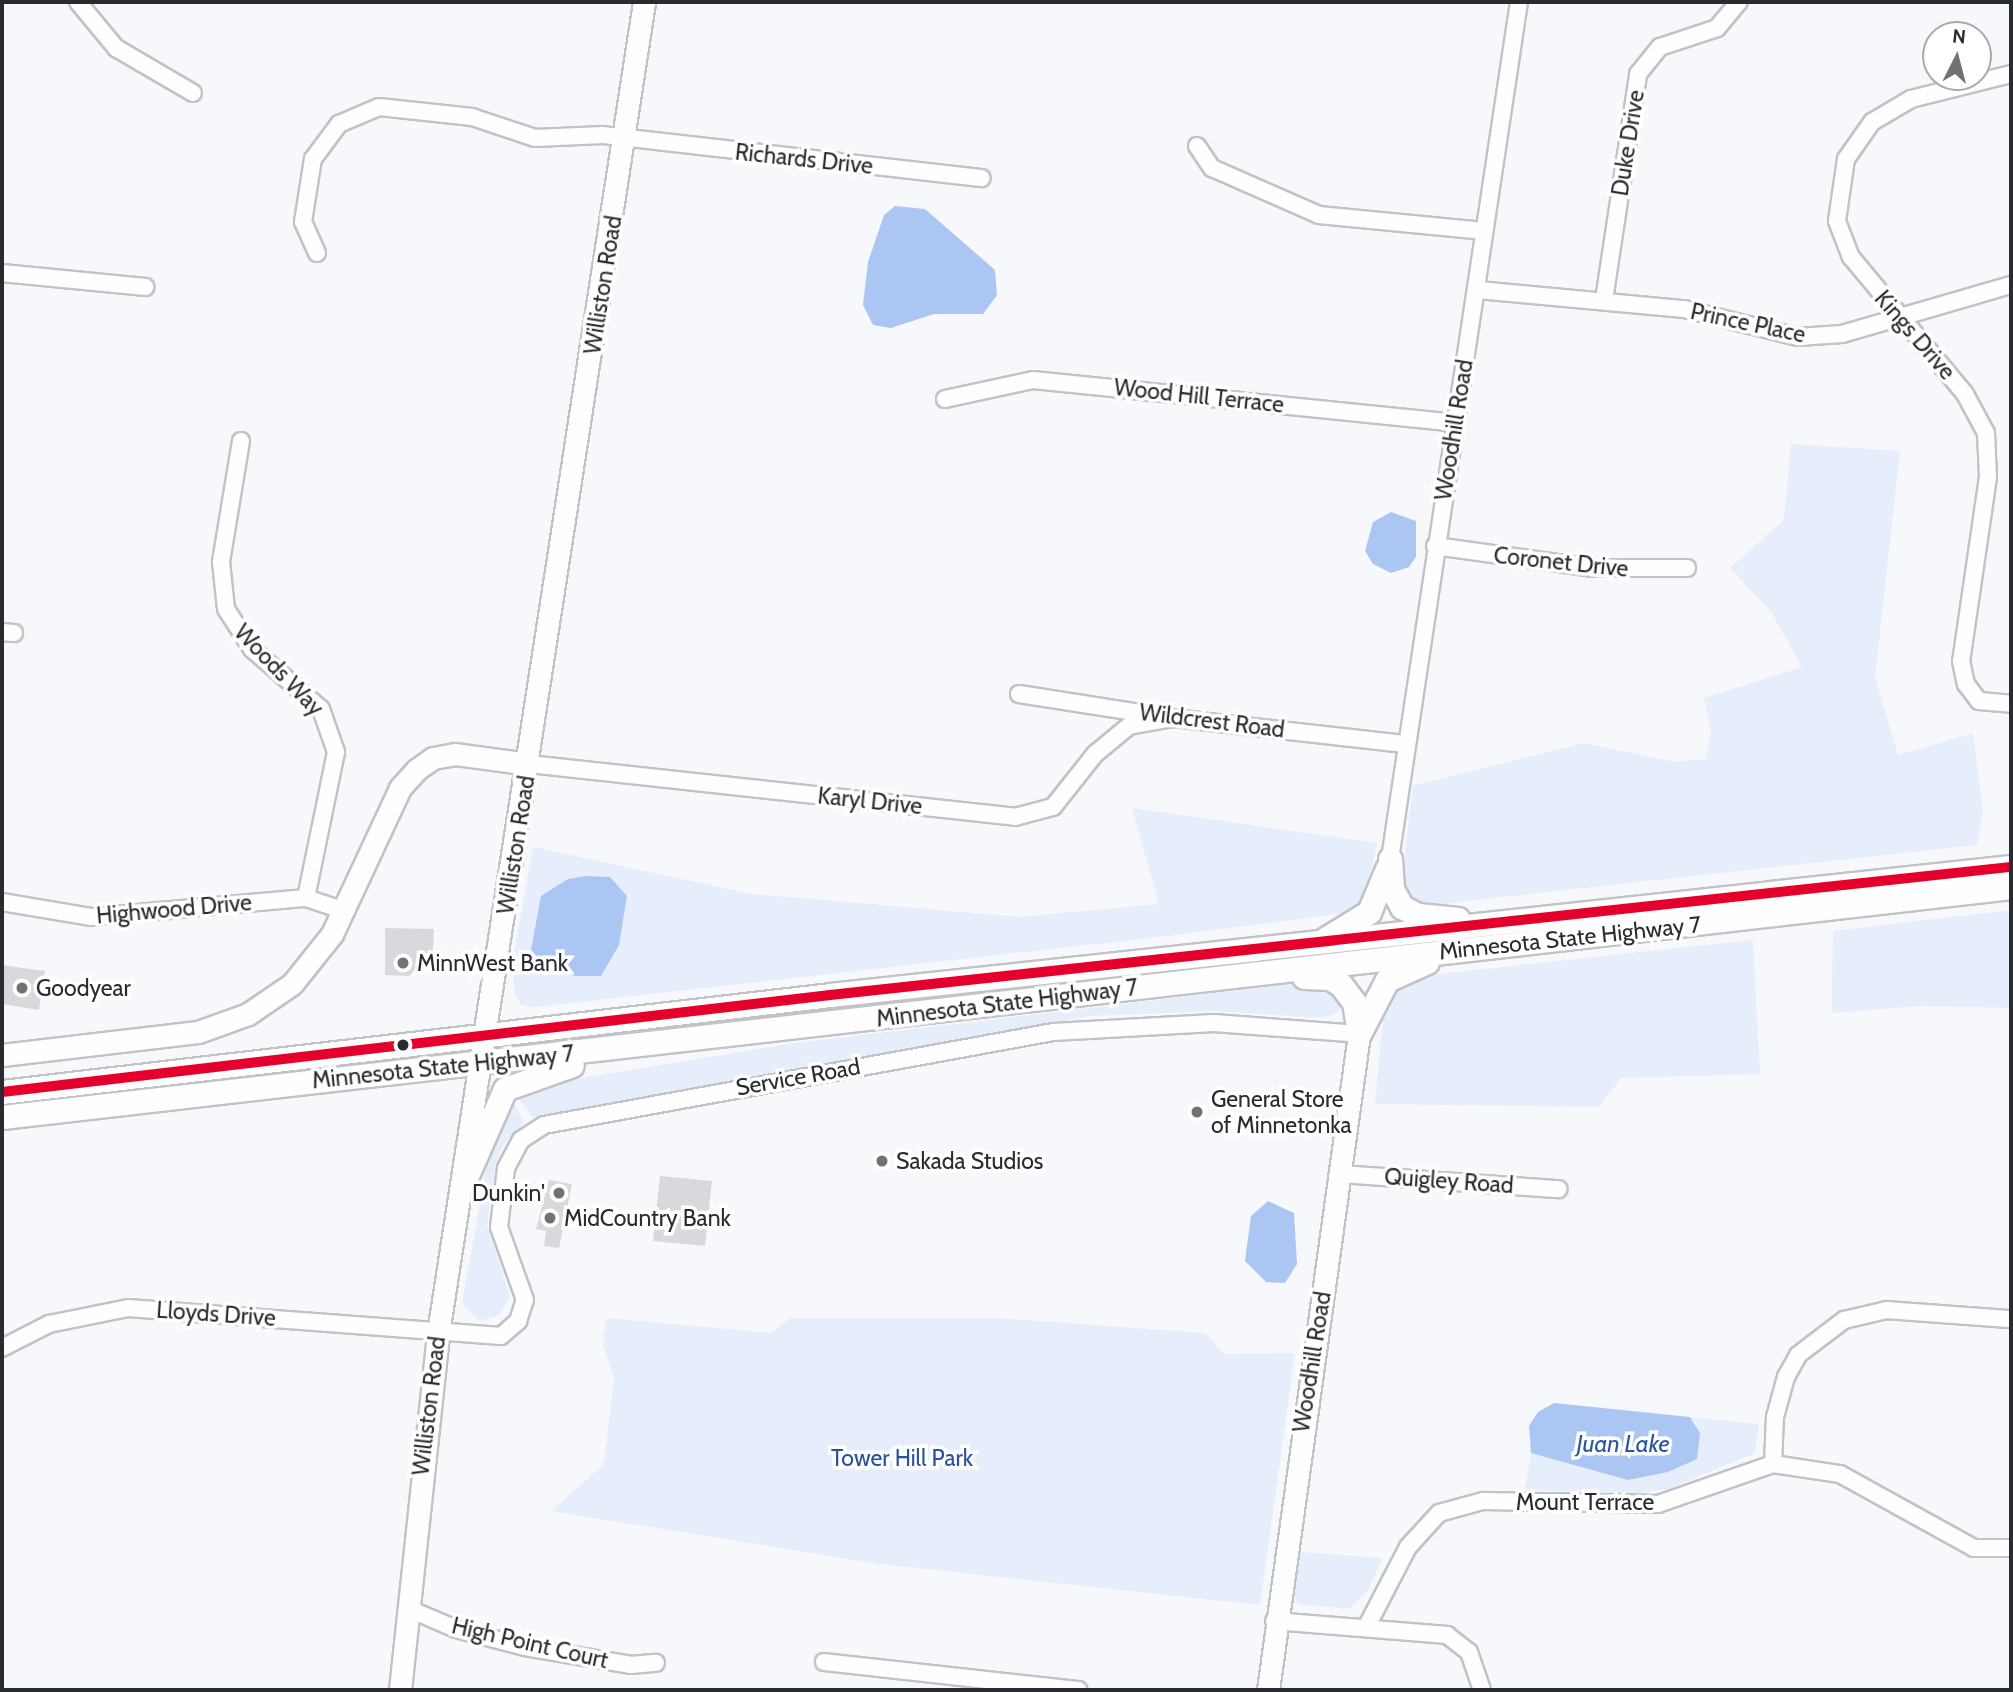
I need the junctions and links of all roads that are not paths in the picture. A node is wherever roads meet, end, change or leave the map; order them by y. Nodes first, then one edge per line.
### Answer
1 (78, 2) edge
2 (645, 2) edge
3 (1519, 2) edge
4 (1739, 2) edge
5 (2011, 74) edge
6 (193, 93) dead end
7 (626, 139) junction
8 (1197, 146) dead end
9 (982, 178) dead end
10 (1484, 231) junction
11 (317, 253) dead end
12 (2, 273) edge
13 (2011, 285) edge
14 (145, 287) dead end
15 (1478, 290) junction
16 (1604, 300) junction
17 (1900, 315) junction
18 (945, 399) dead end
19 (1455, 423) junction
20 (241, 441) dead end
21 (1435, 546) junction
22 (1688, 568) dead end
23 (1019, 694) dead end
24 (2011, 704) edge
25 (1173, 718) junction
26 (1405, 744) junction
27 (529, 764) junction
28 (1390, 859) junction
29 (2011, 867) edge
30 (2011, 887) edge
31 (306, 898) junction
32 (2, 902) edge
33 (345, 911) junction
34 (1469, 928) junction
35 (1317, 943) junction
36 (1462, 950) junction
37 (1249, 975) junction
38 (1359, 1034) junction
39 (488, 1036) junction
40 (656, 1043) junction
41 (2, 1055) edge
42 (483, 1063) junction
43 (2, 1092) edge
44 (2, 1117) edge
45 (1340, 1174) junction
46 (466, 1180) junction
47 (1558, 1189) dead end
48 (2011, 1319) edge
49 (438, 1333) junction
50 (2, 1348) edge
51 (1773, 1464) junction
52 (2011, 1548) edge
53 (407, 1608) junction
54 (1274, 1621) junction
55 (1366, 1628) junction
56 (824, 1662) dead end
57 (656, 1663) dead end
58 (400, 1690) edge
59 (1078, 1690) edge
60 (1268, 1690) edge
61 (1482, 1690) edge

1 - 6 street
2 - 7 main road, Williston Road
3 - 10 street, Woodhill Road
4 - 16 street, Duke Drive
5 - 17 street, Kings Drive
7 - 9 street, Richards Drive
7 - 11 street, Richards Drive
7 - 27 main road, Williston Road
8 - 10 street
10 - 15 street, Woodhill Road
12 - 14 street
13 - 17 street, Prince Place
15 - 16 street, Prince Place
15 - 19 street, Woodhill Road
16 - 17 street, Prince Place
17 - 24 street, Kings Drive
18 - 19 street, Wood Hill Terrace
19 - 21 street, Woodhill Road
20 - 31 street, Woods Way
21 - 22 street, Coronet Drive
21 - 26 street, Woodhill Road
23 - 25 street, Wildcrest Road
25 - 26 street, Wildcrest Road
25 - 27 street, Karyl Drive
26 - 28 street, Woodhill Road
27 - 33 main road
27 - 39 main road, Williston Road
28 - 34 main road
28 - 35 main road
29 - 34 main road, Minnesota State Highway 7
30 - 36 main road, Minnesota State Highway 7
31 - 32 street, Highwood Drive
31 - 33 street, Highwood Drive
33 - 41 main road
34 - 35 main road, Minnesota State Highway 7
35 - 39 main road, Minnesota State Highway 7
36 - 37 main road, Minnesota State Highway 7
36 - 38 main road
37 - 38 main road
37 - 40 main road, Minnesota State Highway 7
38 - 45 main road, Woodhill Road
38 - 49 street, Service Road
39 - 42 main road, Williston Road
39 - 43 main road, Minnesota State Highway 7
40 - 42 main road, Minnesota State Highway 7
40 - 46 main road
42 - 44 main road, Minnesota State Highway 7
42 - 46 main road, Williston Road
45 - 47 street, Quigley Road
45 - 54 main road, Woodhill Road
46 - 49 main road, Williston Road
48 - 51 street
49 - 50 street, Lloyds Drive
49 - 53 main road, Williston Road
51 - 52 street, Mount Terrace
51 - 55 street, Mount Terrace
53 - 57 street, High Point Court
53 - 58 main road, Williston Road
54 - 55 street
54 - 60 main road, Woodhill Road
55 - 61 street
56 - 59 street

